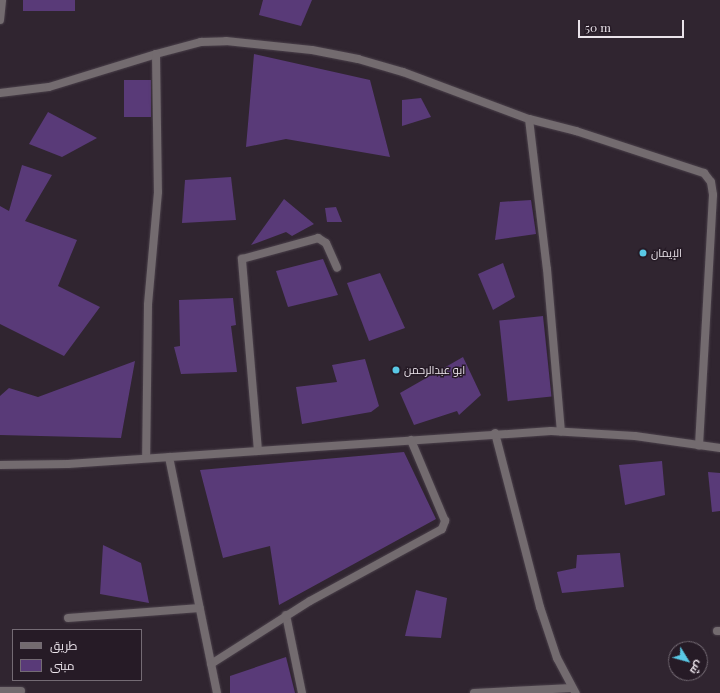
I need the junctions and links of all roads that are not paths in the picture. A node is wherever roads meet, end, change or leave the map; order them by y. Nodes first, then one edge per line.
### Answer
1 (2, 0) edge
2 (0, 20) edge
3 (156, 54) junction
4 (0, 93) edge
5 (529, 119) junction
6 (337, 268) dead end
7 (561, 431) junction
8 (495, 433) junction
9 (411, 440) junction
10 (699, 446) junction
11 (720, 448) edge
12 (258, 451) junction
13 (169, 457) junction
14 (146, 458) junction
15 (0, 465) edge
16 (200, 608) junction
17 (286, 615) junction
18 (68, 618) dead end
19 (212, 664) junction
20 (0, 691) edge
21 (21, 691) dead end
22 (574, 691) edge
23 (217, 693) edge
24 (302, 693) edge
25 (474, 693) edge

1 - 2 street
3 - 4 street
3 - 5 street
3 - 14 street
5 - 7 street
5 - 10 street
6 - 12 street
7 - 8 street
7 - 10 street
8 - 9 street
8 - 22 street
9 - 12 street
9 - 17 street
10 - 11 street
12 - 13 street
13 - 14 street
13 - 16 street
14 - 15 street
16 - 18 street
16 - 19 street
17 - 19 street
17 - 24 street
19 - 23 street
20 - 21 street
22 - 25 street

